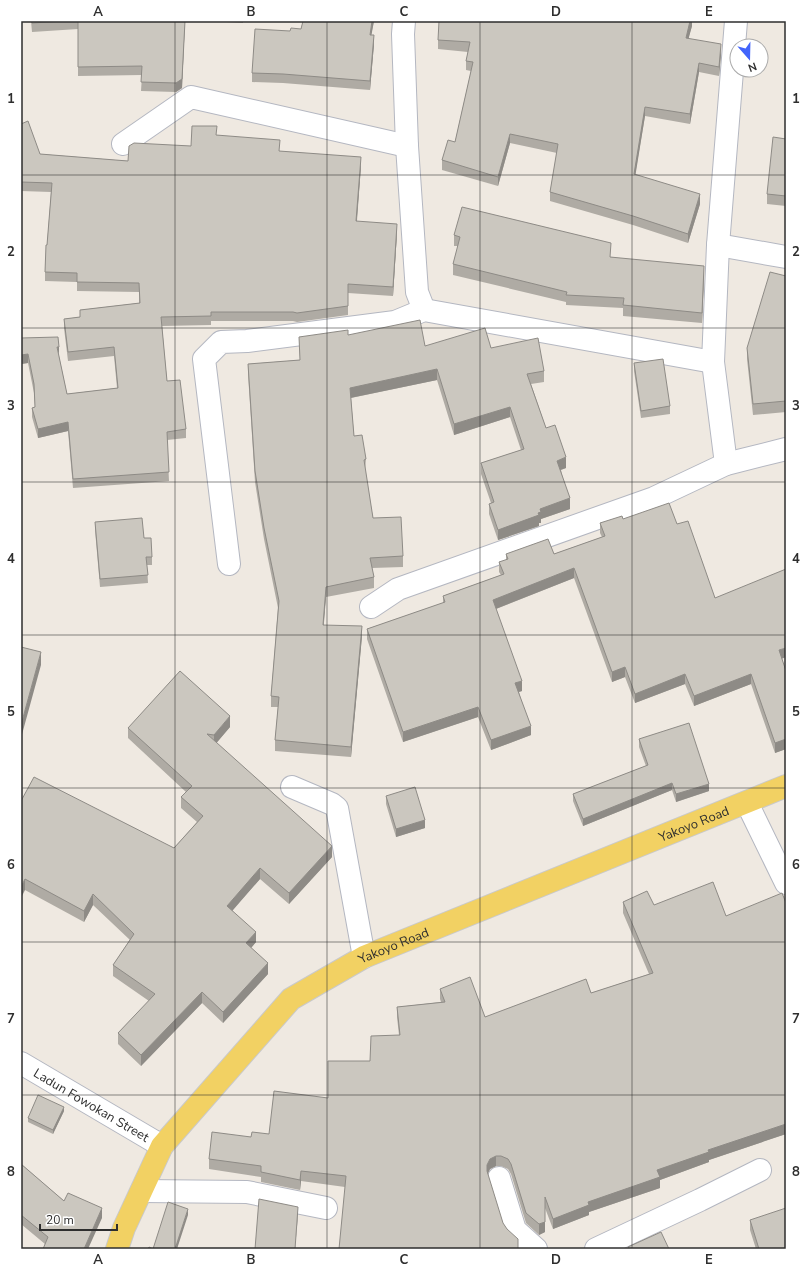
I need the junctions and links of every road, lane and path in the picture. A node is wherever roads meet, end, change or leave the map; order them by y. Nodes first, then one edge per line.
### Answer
1 (404, 21) edge
2 (736, 21) edge
3 (124, 144) dead end
4 (407, 146) junction
5 (718, 244) junction
6 (786, 257) edge
7 (424, 310) junction
8 (713, 362) junction
9 (786, 449) edge
10 (726, 464) junction
11 (229, 564) dead end
12 (371, 607) dead end
13 (292, 786) dead end
14 (786, 786) edge
15 (747, 803) junction
16 (786, 883) edge
17 (364, 957) junction
18 (21, 1063) edge
19 (162, 1146) junction
20 (760, 1170) dead end
21 (499, 1178) dead end
22 (142, 1191) junction
23 (326, 1208) dead end
24 (117, 1249) edge
25 (536, 1249) edge
26 (596, 1249) edge

1 - 4 street
2 - 5 street
3 - 4 street
4 - 7 street
5 - 6 street
5 - 8 street
7 - 8 street
7 - 11 street
8 - 10 street
9 - 10 street
10 - 12 street
13 - 17 street
14 - 15 main road, Yakoyo Road
15 - 16 street
15 - 17 main road, Yakoyo Road
17 - 19 main road, Yakoyo Road
18 - 19 street, Ladun Fowokan Street
19 - 22 main road, Yakoyo Road
20 - 26 street
21 - 25 street
22 - 23 street
22 - 24 main road, Yakoyo Road

